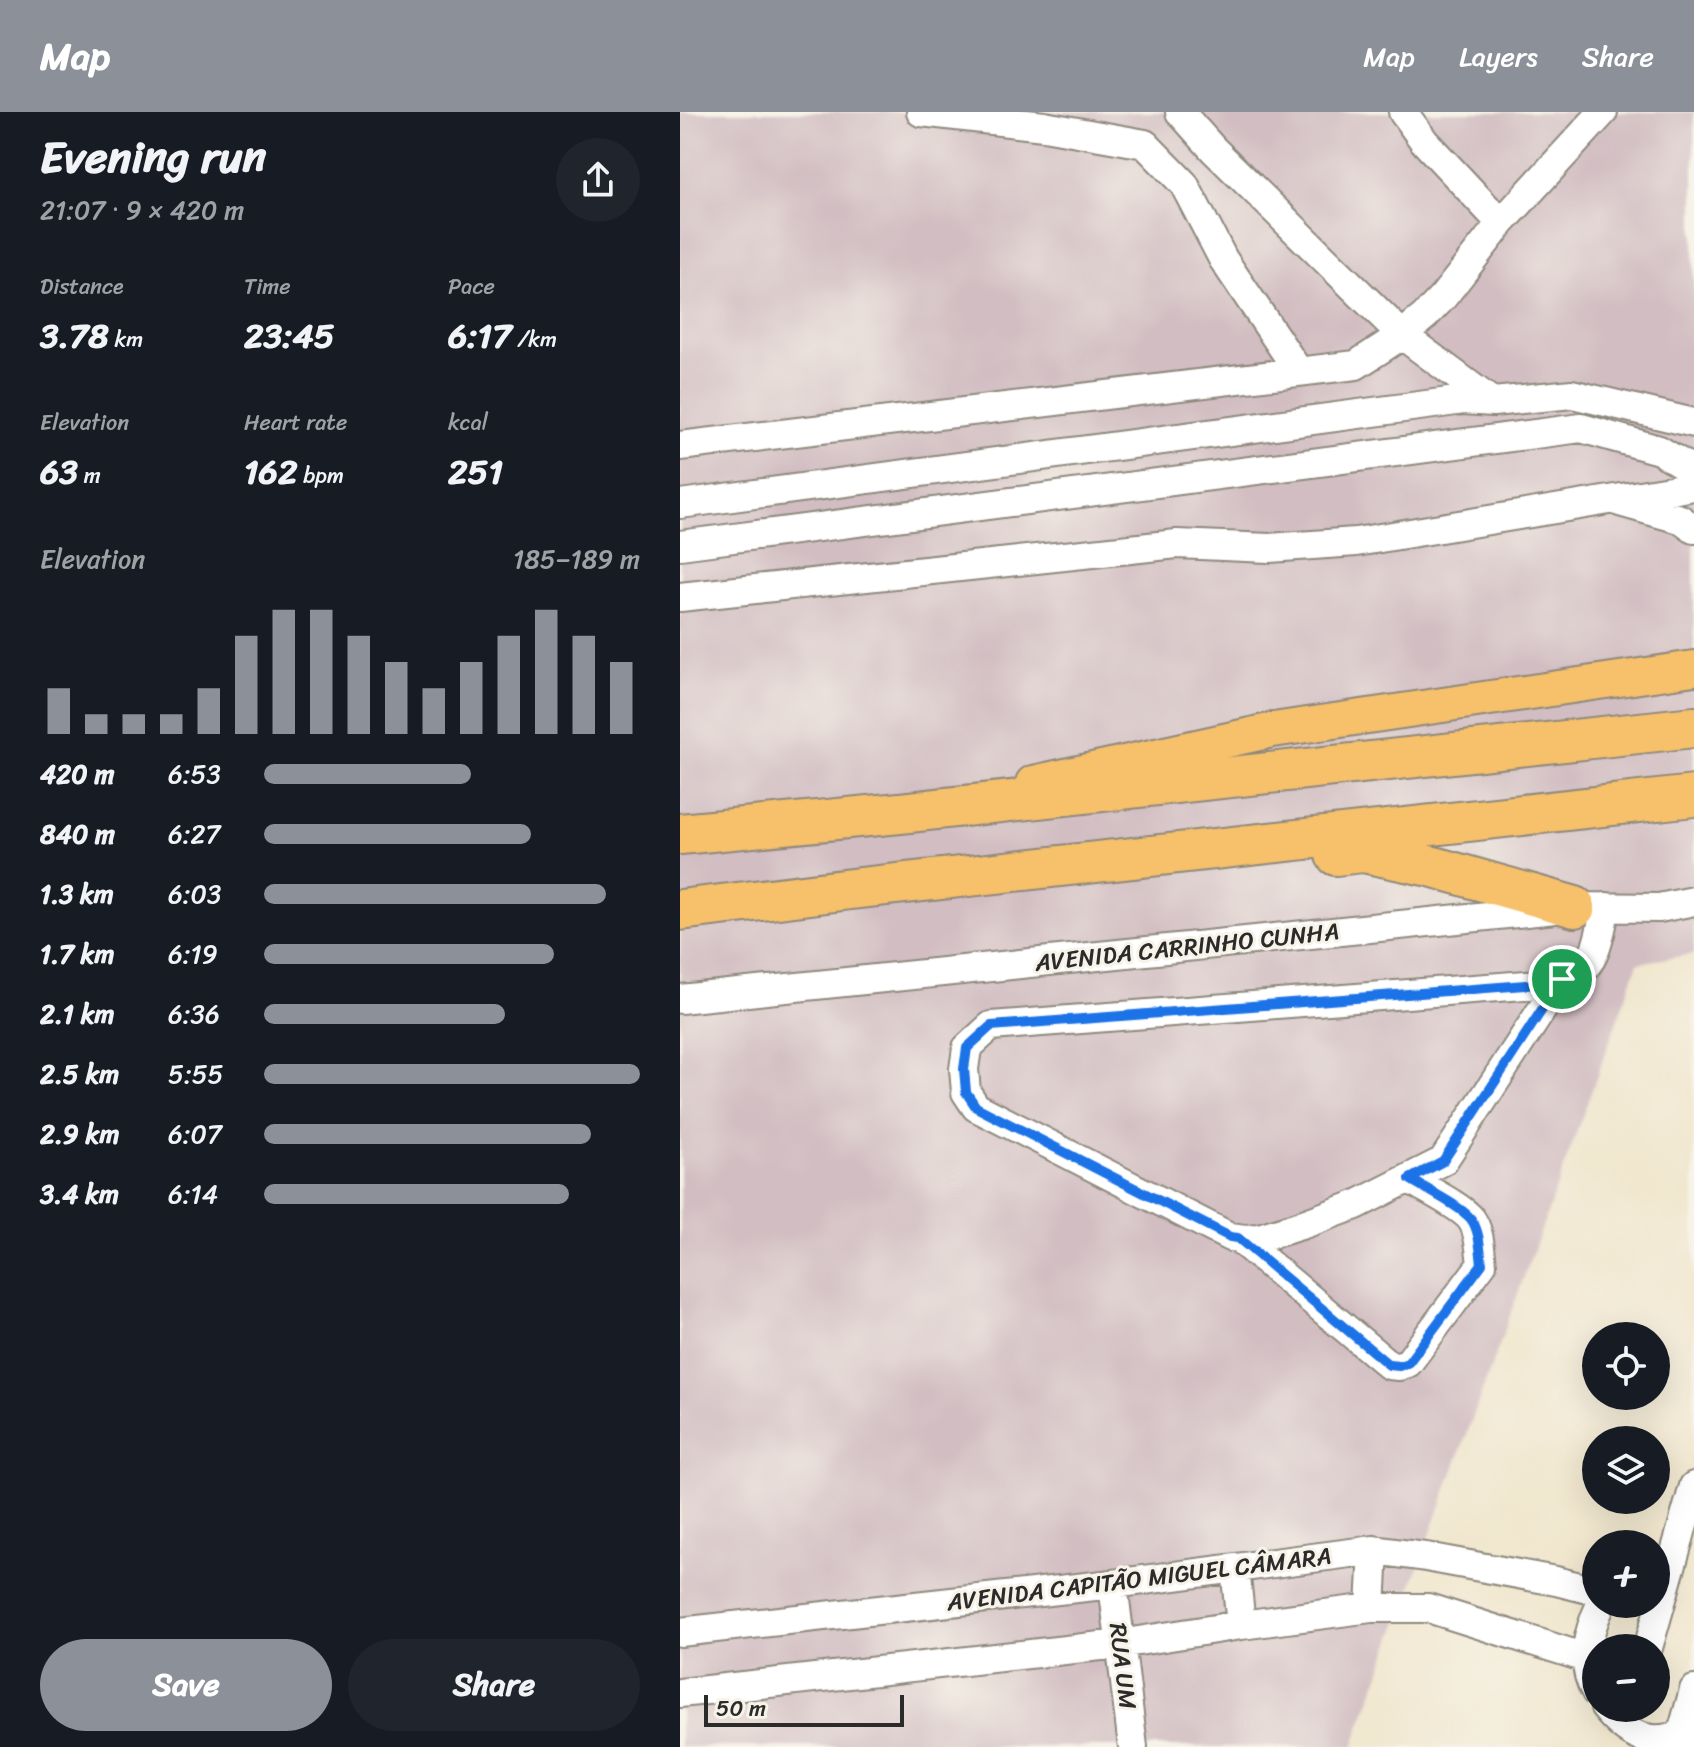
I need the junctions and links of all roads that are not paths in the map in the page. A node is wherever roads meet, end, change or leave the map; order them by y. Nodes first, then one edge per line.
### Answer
1 (921, 112) edge
2 (1180, 112) edge
3 (1403, 112) edge
4 (1603, 112) edge
5 (1501, 223) junction
6 (1402, 335) junction
7 (1299, 372) junction
8 (1493, 402) junction
9 (1694, 422) edge
10 (1581, 428) junction
11 (680, 446) edge
12 (1689, 463) edge
13 (1694, 486) edge
14 (1611, 500) junction
15 (680, 504) edge
16 (1694, 529) edge
17 (680, 545) edge
18 (680, 597) edge
19 (1694, 668) edge
20 (1694, 727) edge
21 (1694, 796) edge
22 (900, 813) junction
23 (680, 834) edge
24 (851, 889) junction
25 (1694, 901) edge
26 (1590, 907) junction
27 (680, 910) edge
28 (1562, 979) junction
29 (680, 999) edge
30 (1410, 1179) junction
31 (1238, 1238) junction
32 (1694, 1486) edge
33 (1374, 1550) junction
34 (1673, 1567) edge
35 (1235, 1568) junction
36 (1113, 1584) junction
37 (1582, 1588) edge
38 (1371, 1608) junction
39 (1241, 1625) junction
40 (680, 1632) edge
41 (1652, 1634) edge
42 (1119, 1644) junction
43 (1582, 1657) edge
44 (1694, 1690) edge
45 (680, 1693) edge
46 (1626, 1729) edge
47 (1680, 1741) edge
48 (1133, 1747) edge

1 - 7 street
2 - 6 street
3 - 5 street
4 - 5 street
5 - 6 street
6 - 7 street
6 - 8 street
7 - 11 street
8 - 9 street
8 - 10 street
8 - 15 street
10 - 12 street
10 - 17 street
13 - 14 street
14 - 16 street
14 - 18 street
19 - 22 main road
20 - 22 highway
21 - 24 highway
22 - 23 highway
24 - 26 highway
24 - 27 highway
25 - 26 street, AVENIDA CARRINHO CUNHA
26 - 28 street
26 - 29 street, AVENIDA CARRINHO CUNHA
28 - 30 street
28 - 31 street
30 - 31 street
30 - 31 street
32 - 34 street
33 - 35 street, AVENIDA CAPITÃO MIGUEL CÂMARA
33 - 37 street, AVENIDA CAPITÃO MIGUEL CÂMARA
33 - 38 street
34 - 41 street
35 - 36 street, AVENIDA CAPITÃO MIGUEL CÂMARA
35 - 39 street
36 - 40 street, AVENIDA CAPITÃO MIGUEL CÂMARA
36 - 42 street, RUA UM
38 - 39 street
38 - 43 street
39 - 42 street
42 - 45 street
42 - 48 street, RUA UM
44 - 47 street
46 - 47 street

